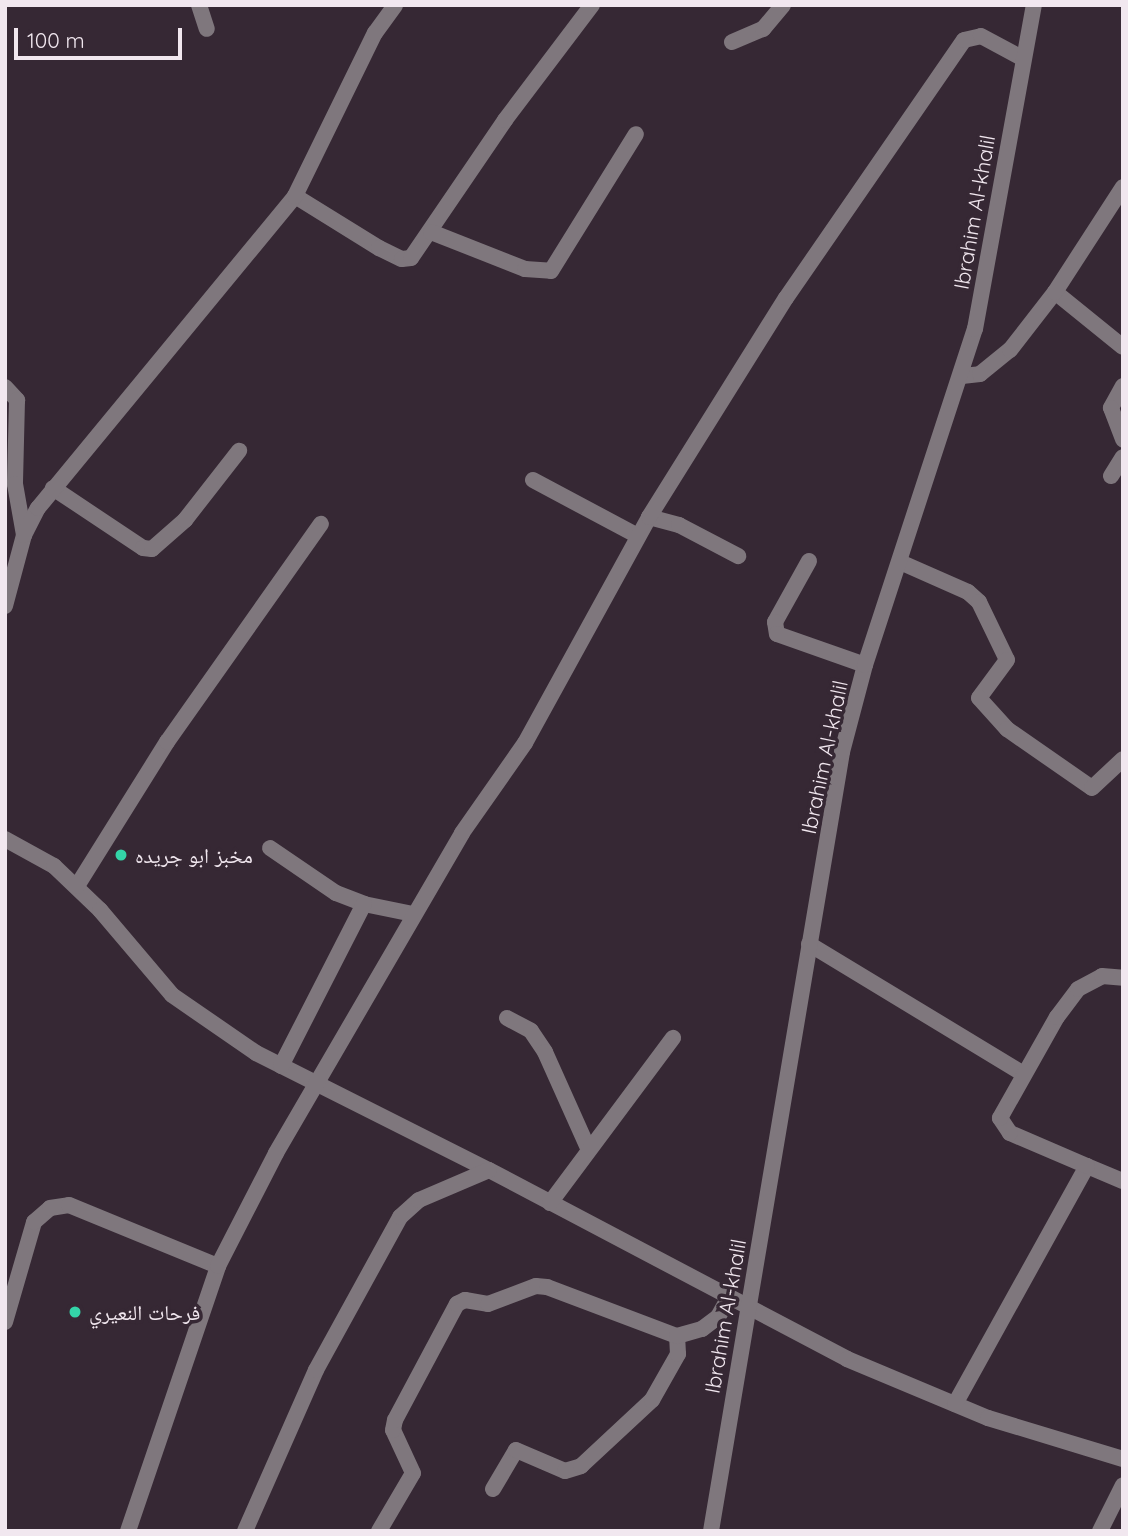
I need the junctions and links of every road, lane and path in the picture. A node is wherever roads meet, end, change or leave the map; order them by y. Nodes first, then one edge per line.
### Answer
1 (199, 5) edge
2 (394, 5) edge
3 (592, 5) edge
4 (783, 5) edge
5 (1034, 5) edge
6 (207, 29) dead end
7 (732, 41) dead end
8 (1022, 58) junction
9 (636, 134) dead end
10 (1123, 187) edge
11 (295, 196) junction
12 (431, 232) junction
13 (1055, 292) junction
14 (1123, 347) edge
15 (962, 376) junction
16 (1123, 386) edge
17 (5, 387) edge
18 (1123, 440) edge
19 (239, 451) dead end
20 (1123, 457) edge
21 (1111, 475) dead end
22 (533, 480) dead end
23 (53, 488) junction
24 (649, 517) junction
25 (321, 524) dead end
26 (24, 535) junction
27 (638, 536) junction
28 (738, 555) dead end
29 (808, 561) dead end
30 (900, 562) junction
31 (5, 606) edge
32 (865, 665) junction
33 (1123, 759) edge
34 (5, 839) edge
35 (270, 848) dead end
36 (77, 886) junction
37 (364, 904) junction
38 (414, 914) junction
39 (809, 944) junction
40 (1123, 978) edge
41 (507, 1018) dead end
42 (673, 1038) dead end
43 (281, 1066) junction
44 (1024, 1074) junction
45 (314, 1082) junction
46 (588, 1148) junction
47 (1087, 1166) junction
48 (489, 1170) junction
49 (1123, 1181) edge
50 (550, 1203) junction
51 (218, 1266) junction
52 (729, 1297) junction
53 (751, 1309) junction
54 (5, 1322) edge
55 (677, 1336) junction
56 (955, 1404) junction
57 (1123, 1459) edge
58 (1123, 1485) edge
59 (493, 1489) dead end
60 (128, 1531) edge
61 (245, 1531) edge
62 (379, 1531) edge
63 (711, 1531) edge
64 (1100, 1531) edge

1 - 6 street
2 - 11 street
3 - 12 street
4 - 7 street
5 - 8 street, Ibrahim Al-khalil
8 - 15 street, Ibrahim Al-khalil
8 - 24 street
9 - 12 street
10 - 13 street
11 - 12 street
11 - 23 street
13 - 14 street
13 - 15 street
15 - 30 street, Ibrahim Al-khalil
16 - 18 street
17 - 26 street
19 - 23 street
20 - 21 street
22 - 27 street
23 - 26 street
24 - 27 street
24 - 28 street
25 - 36 street
26 - 31 street
27 - 38 street
29 - 32 street
30 - 32 street, Ibrahim Al-khalil
30 - 33 street
32 - 39 street, Ibrahim Al-khalil
34 - 36 street
35 - 37 street
36 - 43 street
37 - 38 street
37 - 43 street
38 - 45 street
39 - 44 street
39 - 53 street, Ibrahim Al-khalil
40 - 44 street
41 - 46 street
42 - 46 street
43 - 45 street
44 - 47 street
45 - 48 street
45 - 51 street
46 - 50 street
47 - 49 street
47 - 56 street
48 - 50 street
48 - 61 street
50 - 52 street
51 - 54 street
51 - 60 street
52 - 53 street
52 - 55 street
53 - 56 street
53 - 63 street, Ibrahim Al-khalil
55 - 59 street
55 - 62 street
56 - 57 street
58 - 64 street

